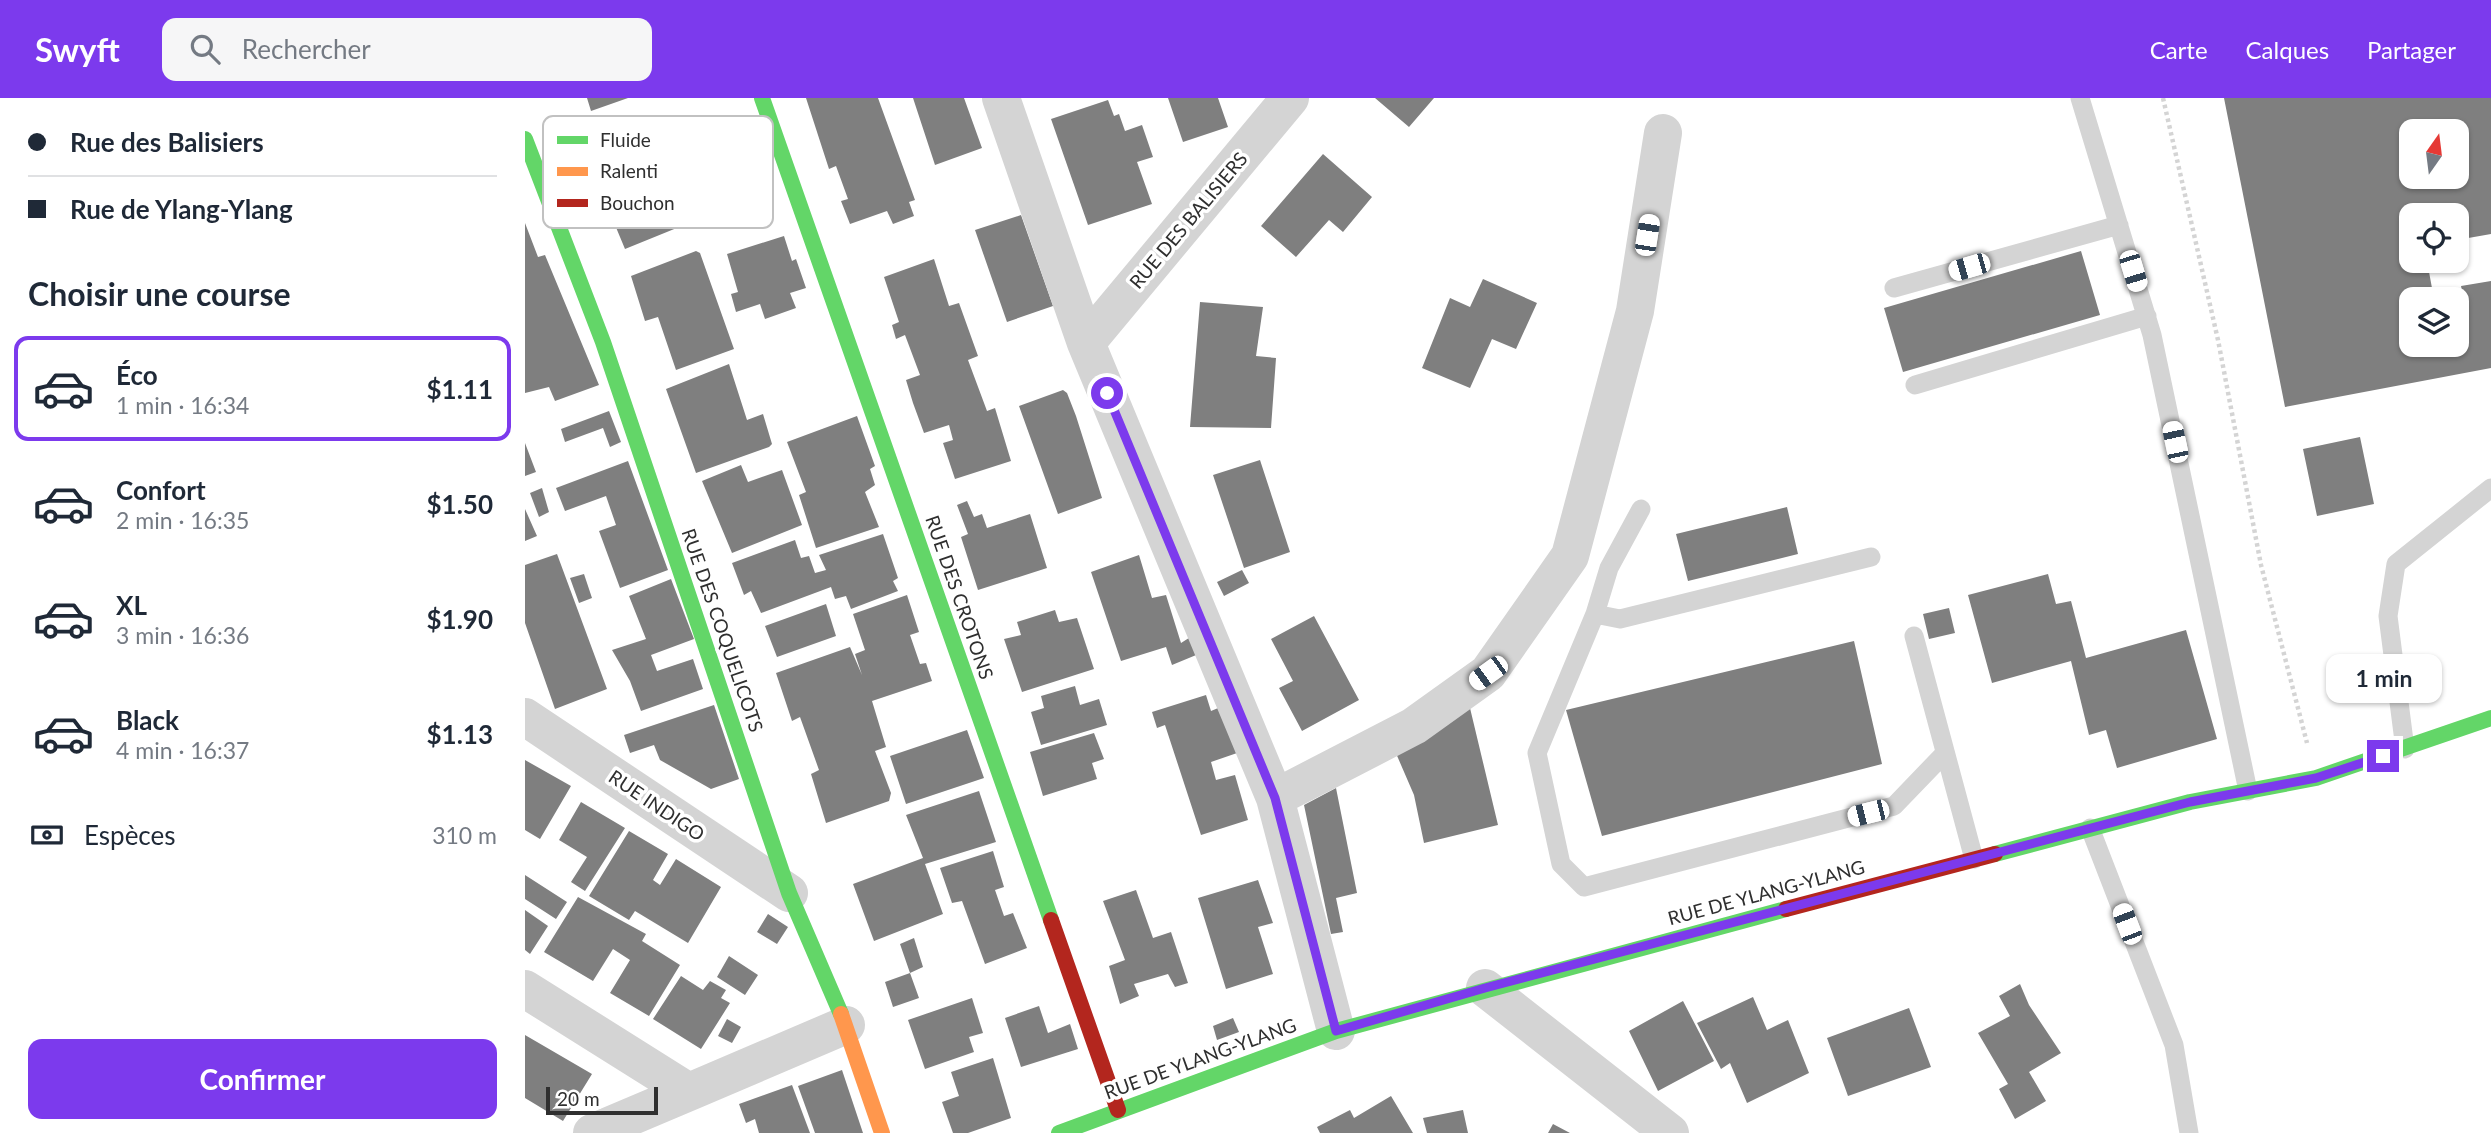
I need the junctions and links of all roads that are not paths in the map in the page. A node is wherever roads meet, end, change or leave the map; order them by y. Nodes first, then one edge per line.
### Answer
1 (762, 98) edge
2 (1001, 98) edge
3 (1290, 98) edge
4 (2080, 98) edge
5 (768, 116) edge
6 (773, 129) edge
7 (1663, 133) dead end
8 (528, 155) edge
9 (543, 192) edge
10 (2119, 225) junction
11 (557, 228) edge
12 (1894, 288) dead end
13 (2147, 316) junction
14 (1086, 343) junction
15 (1916, 385) dead end
16 (2491, 488) edge
17 (1641, 509) dead end
18 (1871, 557) dead end
19 (1595, 614) junction
20 (1914, 636) dead end
21 (525, 717) edge
22 (2491, 719) edge
23 (2405, 749) junction
24 (1945, 753) junction
25 (2248, 791) junction
26 (1275, 798) junction
27 (2090, 828) junction
28 (1974, 859) junction
29 (789, 893) junction
30 (1485, 988) junction
31 (525, 989) edge
32 (846, 1025) junction
33 (1336, 1031) junction
34 (689, 1092) junction
35 (1118, 1110) junction
36 (592, 1133) edge
37 (882, 1133) edge
38 (1059, 1133) edge
39 (1670, 1133) edge
40 (2189, 1133) edge

1 - 5 street, RUE DES CROTONS
2 - 14 street
3 - 14 street, RUE DES BALISIERS
4 - 10 lane
6 - 35 street, RUE DES CROTONS
7 - 26 street
8 - 9 street, RUE DES COQUELICOTS
10 - 12 lane
10 - 13 lane
11 - 29 street, RUE DES COQUELICOTS
13 - 15 lane
13 - 25 lane
14 - 26 street
16 - 23 lane
17 - 19 lane
18 - 19 lane
19 - 24 lane
20 - 24 lane
21 - 29 street, RUE INDIGO
22 - 23 street, RUE DE YLANG-YLANG
23 - 25 street, RUE DE YLANG-YLANG
24 - 28 lane
25 - 27 street, RUE DE YLANG-YLANG
26 - 33 street
27 - 28 street, RUE DE YLANG-YLANG
27 - 40 lane
28 - 30 street, RUE DE YLANG-YLANG
29 - 32 street, RUE DES COQUELICOTS
30 - 33 street, RUE DE YLANG-YLANG
30 - 39 street
31 - 34 street
32 - 34 street
32 - 37 street, RUE DES COQUELICOTS
33 - 35 street, RUE DE YLANG-YLANG
34 - 36 street
35 - 38 street, RUE DE YLANG-YLANG

